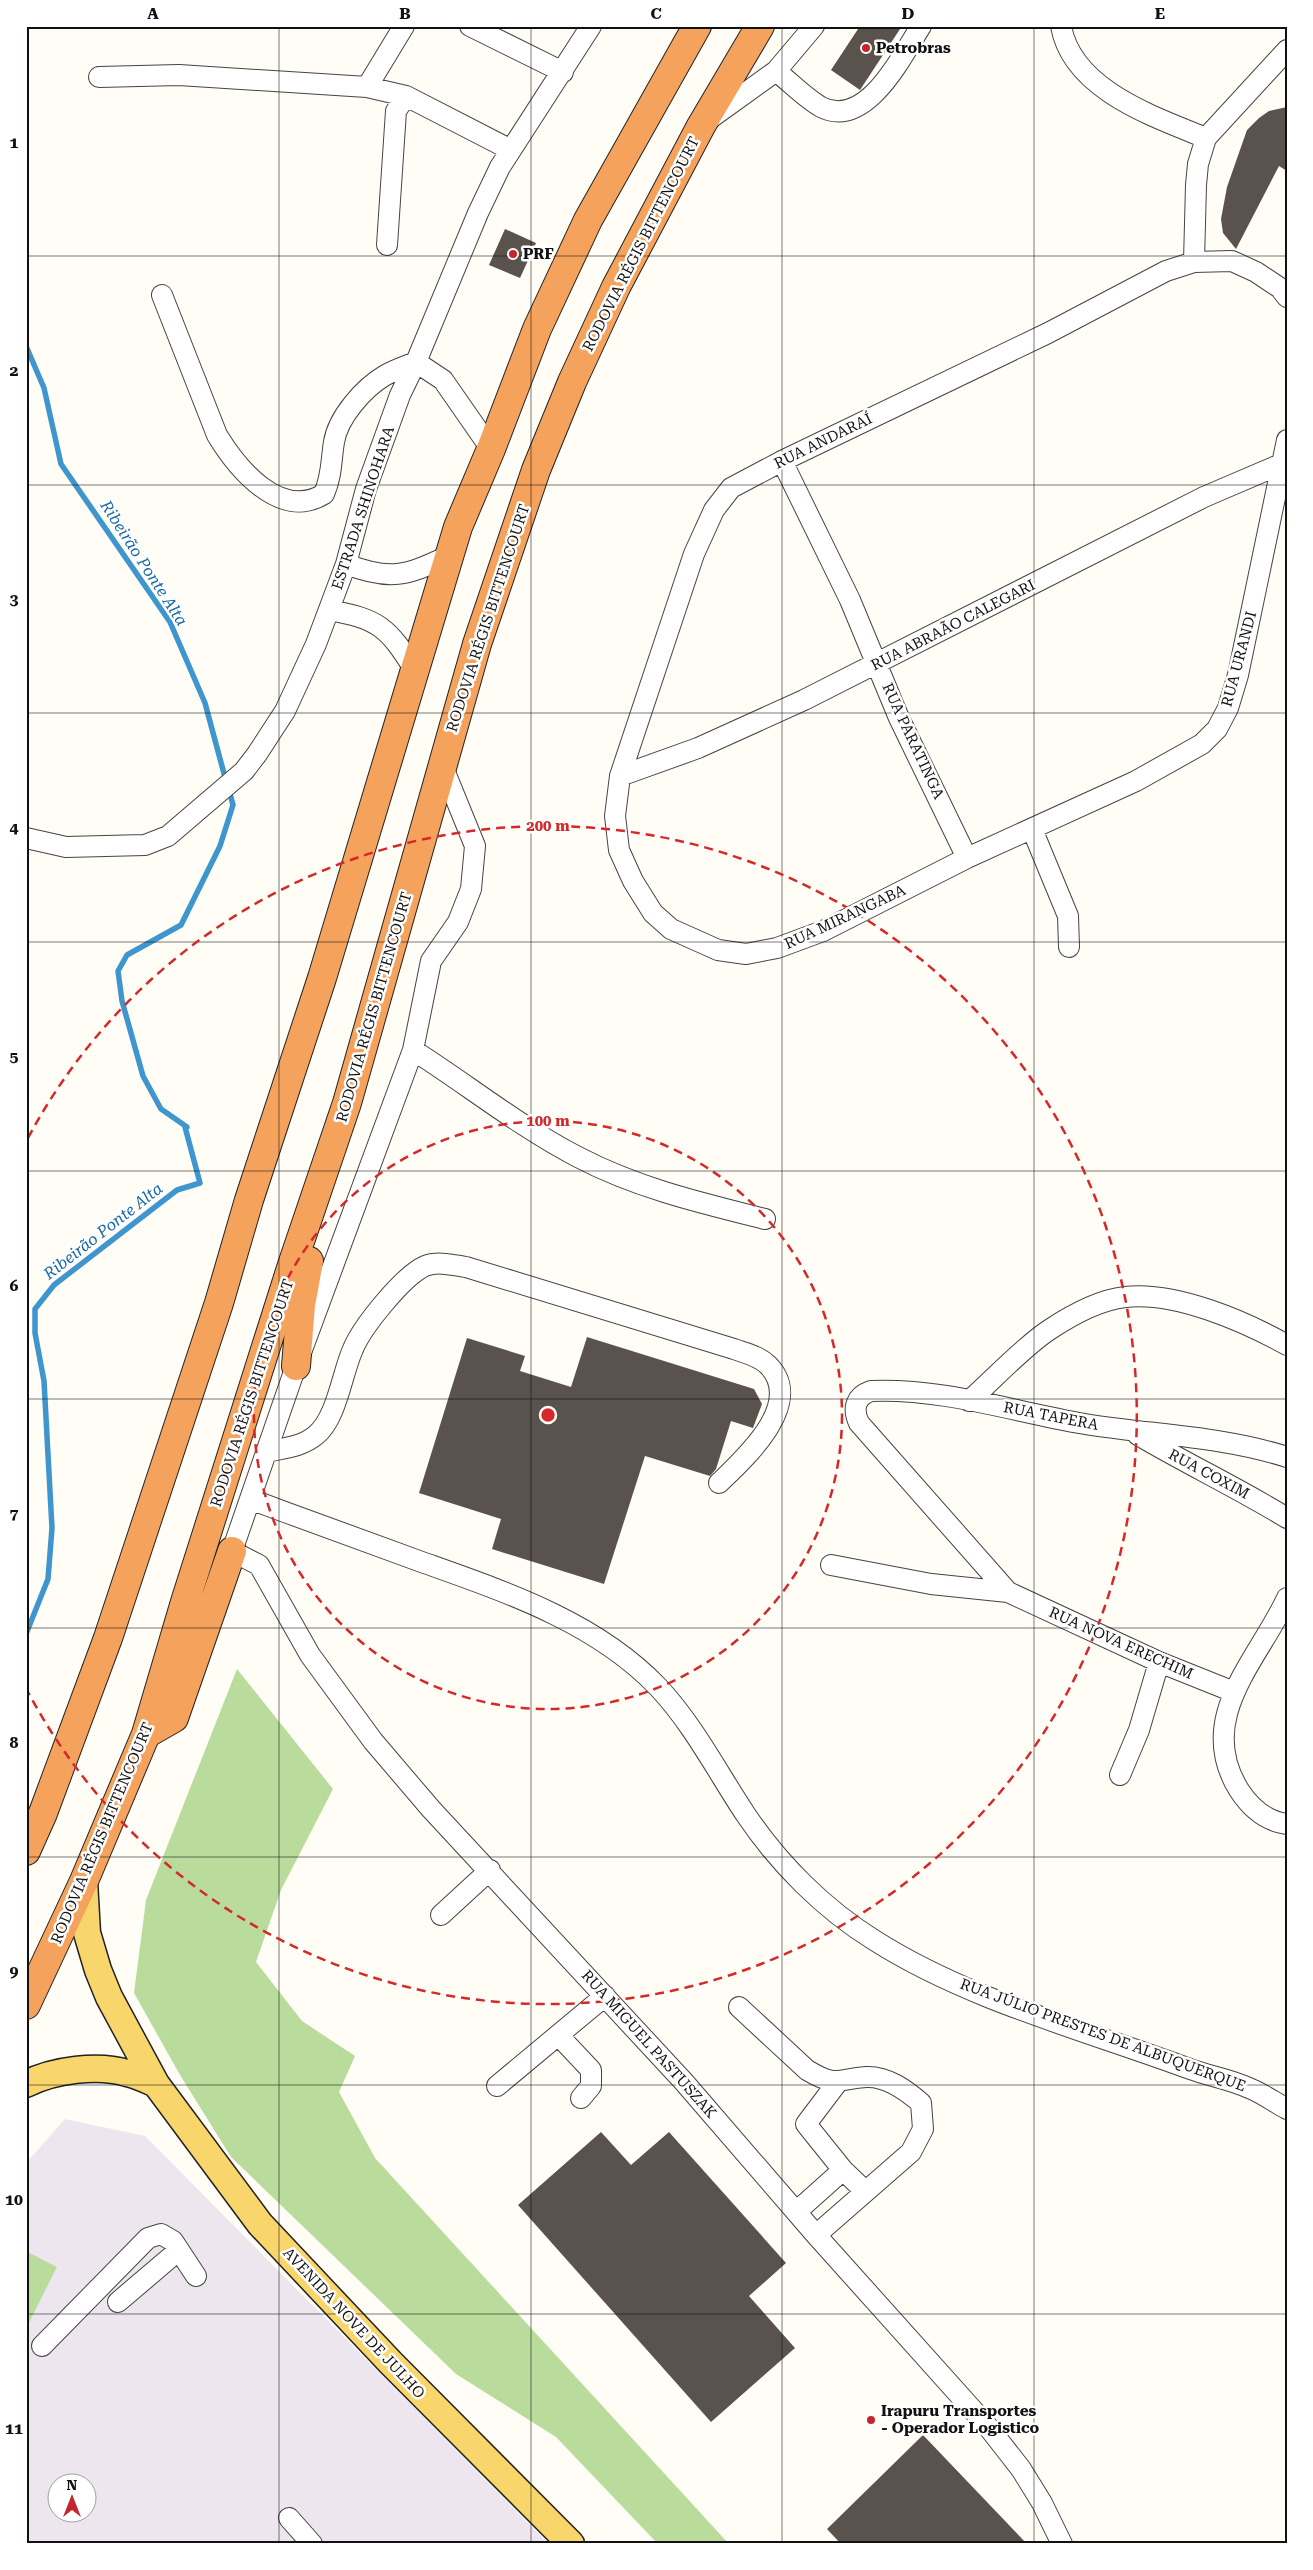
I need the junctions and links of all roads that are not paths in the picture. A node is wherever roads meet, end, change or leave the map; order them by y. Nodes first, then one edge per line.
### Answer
1 (404, 26) edge
2 (470, 26) edge
3 (591, 26) edge
4 (697, 26) edge
5 (760, 26) edge
6 (814, 26) edge
7 (921, 26) edge
8 (1061, 26) edge
9 (1287, 50) edge
10 (1267, 70) junction
11 (776, 71) junction
12 (563, 72) junction
13 (1287, 76) edge
14 (99, 77) dead end
15 (366, 87) junction
16 (406, 96) junction
17 (700, 126) junction
18 (1206, 138) junction
19 (511, 150) junction
20 (387, 245) dead end
21 (1194, 262) junction
22 (162, 295) dead end
23 (1287, 297) edge
24 (416, 362) junction
25 (1287, 440) edge
26 (491, 449) junction
27 (782, 461) junction
28 (1281, 464) junction
29 (448, 556) junction
30 (346, 564) junction
31 (329, 610) junction
32 (877, 662) junction
33 (414, 669) junction
34 (442, 765) junction
35 (620, 776) junction
36 (1032, 829) junction
37 (26, 838) edge
38 (967, 858) junction
39 (1069, 947) dead end
40 (413, 1050) junction
41 (347, 1103) junction
42 (765, 1219) dead end
43 (1287, 1345) edge
44 (296, 1366) junction
45 (969, 1401) junction
46 (1130, 1431) junction
47 (870, 1436) joint
48 (266, 1452) junction
49 (1287, 1457) edge
50 (719, 1483) dead end
51 (250, 1499) junction
52 (1287, 1518) edge
53 (232, 1551) junction
54 (832, 1565) dead end
55 (1008, 1592) junction
56 (1287, 1598) edge
57 (1160, 1662) junction
58 (1234, 1692) junction
59 (146, 1734) junction
60 (1120, 1776) dead end
61 (1287, 1824) edge
62 (26, 1852) edge
63 (490, 1870) junction
64 (84, 1881) junction
65 (441, 1915) dead end
66 (605, 1996) junction
67 (26, 2005) edge
68 (739, 2007) dead end
69 (558, 2035) junction
70 (837, 2083) junction
71 (26, 2084) edge
72 (156, 2084) junction
73 (497, 2086) dead end
74 (581, 2098) dead end
75 (1287, 2109) edge
76 (843, 2170) junction
77 (865, 2191) junction
78 (796, 2212) junction
79 (816, 2235) junction
80 (179, 2250) junction
81 (196, 2276) dead end
82 (118, 2302) dead end
83 (42, 2346) dead end
84 (289, 2518) dead end
85 (312, 2544) edge
86 (571, 2544) edge
87 (1062, 2544) edge

1 - 15 street
2 - 12 street
3 - 12 street, ESTRADA SHINOHARA
4 - 26 highway
5 - 17 highway, RODOVIA RÉGIS BITTENCOURT
6 - 11 street
7 - 11 street
8 - 18 street
9 - 10 street
10 - 13 street
10 - 18 street
11 - 17 street
12 - 19 street, ESTRADA SHINOHARA
14 - 15 street
15 - 16 street
16 - 19 street
16 - 20 street
17 - 34 highway, RODOVIA RÉGIS BITTENCOURT
18 - 21 street
19 - 24 street, ESTRADA SHINOHARA
21 - 23 street
21 - 27 street, RUA ANDARAÍ
22 - 24 street
24 - 26 street
24 - 30 street, ESTRADA SHINOHARA
25 - 28 street, RUA URANDI
26 - 29 highway
27 - 32 street, RUA PARATINGA
27 - 35 street, RUA ANDARAÍ
28 - 32 street, RUA ABRAÃO CALEGARI
28 - 36 street, RUA URANDI
29 - 30 street
29 - 33 highway
30 - 31 street, ESTRADA SHINOHARA
31 - 33 street
31 - 37 street, ESTRADA SHINOHARA
32 - 35 street, RUA ABRAÃO CALEGARI
32 - 38 street, RUA PARATINGA
33 - 62 highway
34 - 40 street
34 - 41 highway, RODOVIA RÉGIS BITTENCOURT
35 - 38 street, RUA MIRANGABA
36 - 38 street, RUA MIRANGABA
36 - 39 street
40 - 42 street
40 - 44 street
41 - 44 highway
41 - 59 highway, RODOVIA RÉGIS BITTENCOURT
43 - 45 street
44 - 48 street
45 - 46 street, RUA TAPERA
45 - 47 street, RUA TAPERA
46 - 49 street, RUA TAPERA
46 - 52 street, RUA COXIM
47 - 55 street, RUA NOVA ERECHIM
48 - 50 street
48 - 51 street
51 - 53 street
51 - 75 street, RUA JÚLIO PRESTES DE ALBUQUERQUE
53 - 59 highway
53 - 63 street, RUA MIGUEL PASTUSZAK
54 - 55 street, RUA NOVA ERECHIM
55 - 57 street, RUA NOVA ERECHIM
56 - 58 street
57 - 58 street, RUA NOVA ERECHIM
57 - 60 street
58 - 61 street
59 - 64 highway, RODOVIA RÉGIS BITTENCOURT
63 - 65 street
63 - 66 street, RUA MIGUEL PASTUSZAK
64 - 67 highway, RODOVIA RÉGIS BITTENCOURT
64 - 72 main road, AVENIDA NOVE DE JULHO
66 - 69 street
66 - 78 street, RUA MIGUEL PASTUSZAK
68 - 70 street
69 - 73 street
69 - 74 street
70 - 76 street
70 - 77 street
71 - 72 main road
72 - 86 main road, AVENIDA NOVE DE JULHO
76 - 77 street
76 - 78 street
77 - 79 street
78 - 79 street, RUA MIGUEL PASTUSZAK
79 - 87 street, RUA MIGUEL PASTUSZAK
80 - 81 street
80 - 82 street
80 - 83 street
84 - 85 street

